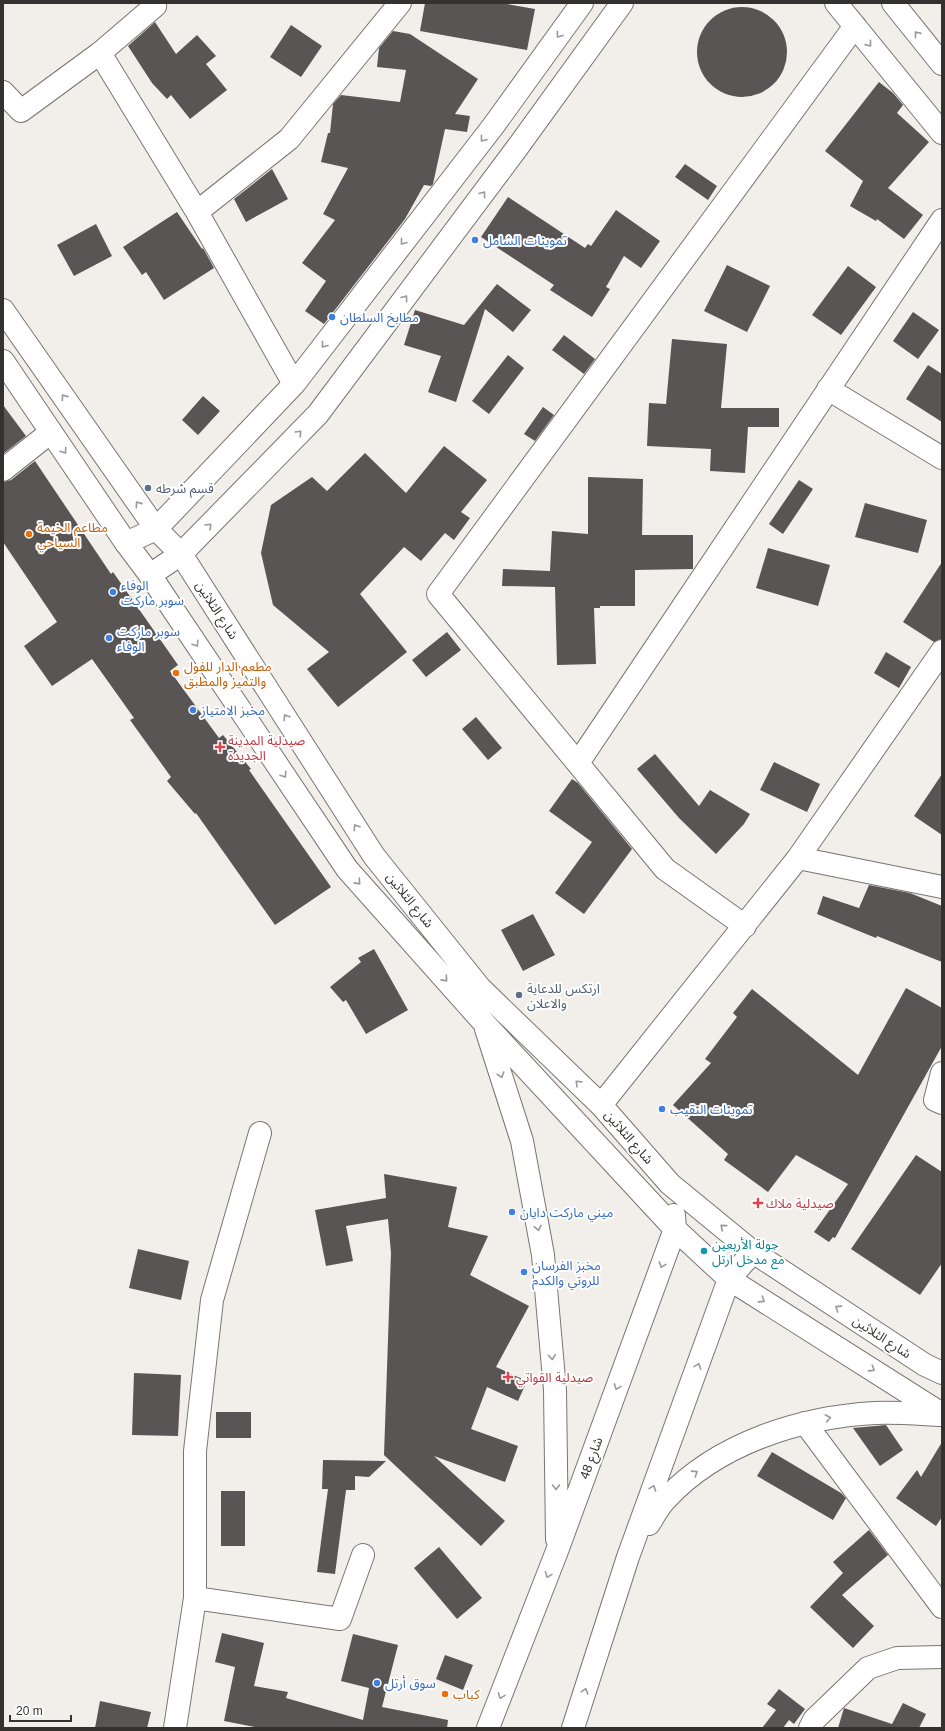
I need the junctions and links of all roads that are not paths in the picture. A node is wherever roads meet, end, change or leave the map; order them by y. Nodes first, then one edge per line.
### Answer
1 (154, 3) edge
2 (400, 3) edge
3 (582, 3) edge
4 (622, 3) edge
5 (836, 3) edge
6 (893, 3) edge
7 (855, 26) junction
8 (100, 53) junction
9 (942, 64) edge
10 (3, 92) edge
11 (942, 133) edge
12 (196, 212) junction
13 (942, 220) edge
14 (3, 310) edge
15 (3, 361) edge
16 (294, 384) junction
17 (828, 389) junction
18 (51, 432) junction
19 (942, 458) edge
20 (3, 470) edge
21 (156, 529) junction
22 (126, 543) junction
23 (181, 554) junction
24 (150, 575) junction
25 (939, 660) edge
26 (578, 762) junction
27 (798, 858) junction
28 (942, 887) edge
29 (745, 926) junction
30 (485, 1024) junction
31 (942, 1073) edge
32 (942, 1104) edge
33 (601, 1105) junction
34 (260, 1133) dead end
35 (670, 1184) junction
36 (675, 1229) junction
37 (752, 1252) junction
38 (730, 1279) junction
39 (942, 1373) edge
40 (942, 1415) edge
41 (805, 1423) junction
42 (557, 1551) junction
43 (363, 1556) dead end
44 (628, 1557) junction
45 (195, 1598) junction
46 (942, 1607) edge
47 (942, 1658) edge
48 (175, 1728) edge
49 (488, 1728) edge
50 (573, 1728) edge
51 (810, 1728) edge

1 - 8 street
2 - 12 street
3 -> 16 street
23 -> 4 street
5 - 7 street
9 -> 6 street
7 -> 11 street
7 - 26 street
8 - 10 street
8 - 12 street
12 - 16 street
13 - 17 street
21 -> 14 street, شارع الثلاثين
15 - 18 street, شارع الثلاثين
16 - 21 street
17 - 19 street
17 - 26 street
18 - 20 street
18 -> 22 street, شارع الثلاثين
21 - 22 street
21 - 23 street, شارع الثلاثين
22 - 24 street, شارع الثلاثين
23 - 24 street
33 -> 23 street, شارع الثلاثين
24 -> 30 street, شارع الثلاثين
25 - 27 street
26 - 29 street
27 - 28 street
27 - 29 street
29 - 33 street
30 - 36 street, شارع الثلاثين
30 -> 42 street
31 - 32 street
33 - 35 street, شارع الثلاثين
34 - 45 street
35 - 36 street, شارع 48
37 -> 35 street, شارع الثلاثين
36 - 38 street, شارع الثلاثين
36 -> 42 street, شارع 48
37 - 38 street
39 -> 37 street, شارع الثلاثين
38 -> 40 street, شارع الثلاثين
44 -> 38 street
41 -> 40 street
44 -> 41 street
41 - 46 street
42 -> 49 street, شارع 48
43 - 45 street
50 -> 44 street
45 - 48 street
47 - 51 street

